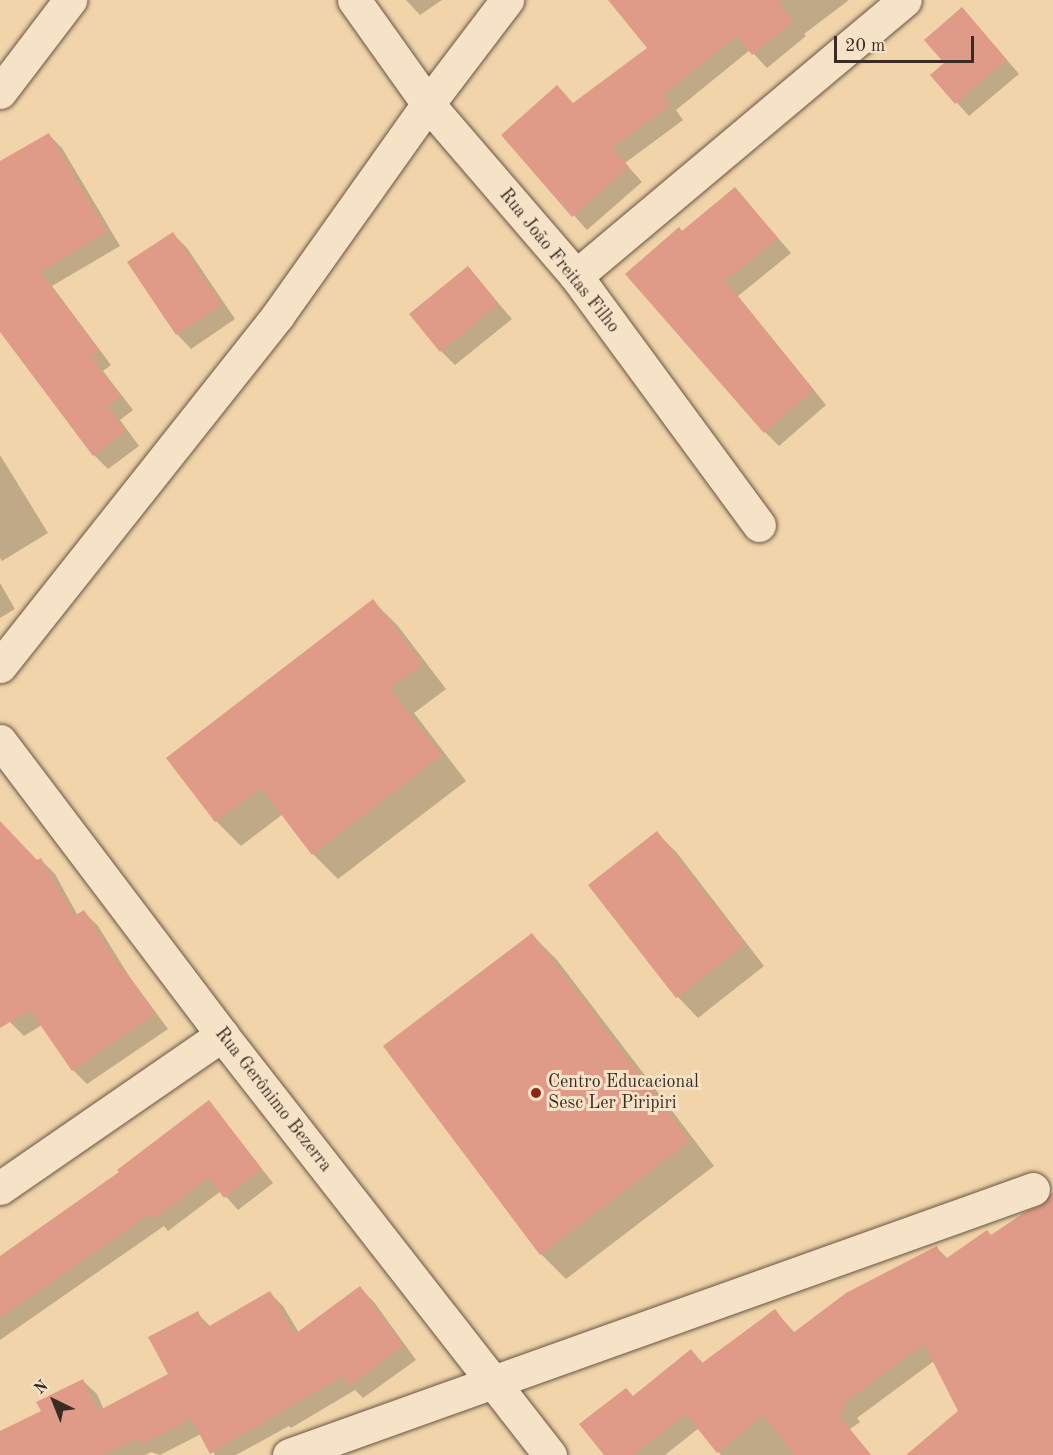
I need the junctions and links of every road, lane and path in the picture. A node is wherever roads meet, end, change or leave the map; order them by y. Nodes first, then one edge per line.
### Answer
1 (70, 0) edge
2 (354, 0) edge
3 (507, 0) edge
4 (905, 0) edge
5 (0, 92) edge
6 (428, 104) junction
7 (576, 276) junction
8 (759, 525) dead end
9 (0, 666) edge
10 (0, 741) edge
11 (222, 1035) junction
12 (0, 1188) edge
13 (1033, 1189) dead end
14 (493, 1382) junction
15 (289, 1455) edge
16 (550, 1455) edge

1 - 5 street
2 - 6 street, Rua João Freitas Filho
3 - 6 street
4 - 7 street
6 - 7 street, Rua João Freitas Filho
6 - 9 street
7 - 8 street, Rua João Freitas Filho
10 - 11 street, Rua Gerônimo Bezerra
11 - 12 street
11 - 14 street, Rua Gerônimo Bezerra
13 - 14 street
14 - 15 street
14 - 16 street, Rua Gerônimo Bezerra

